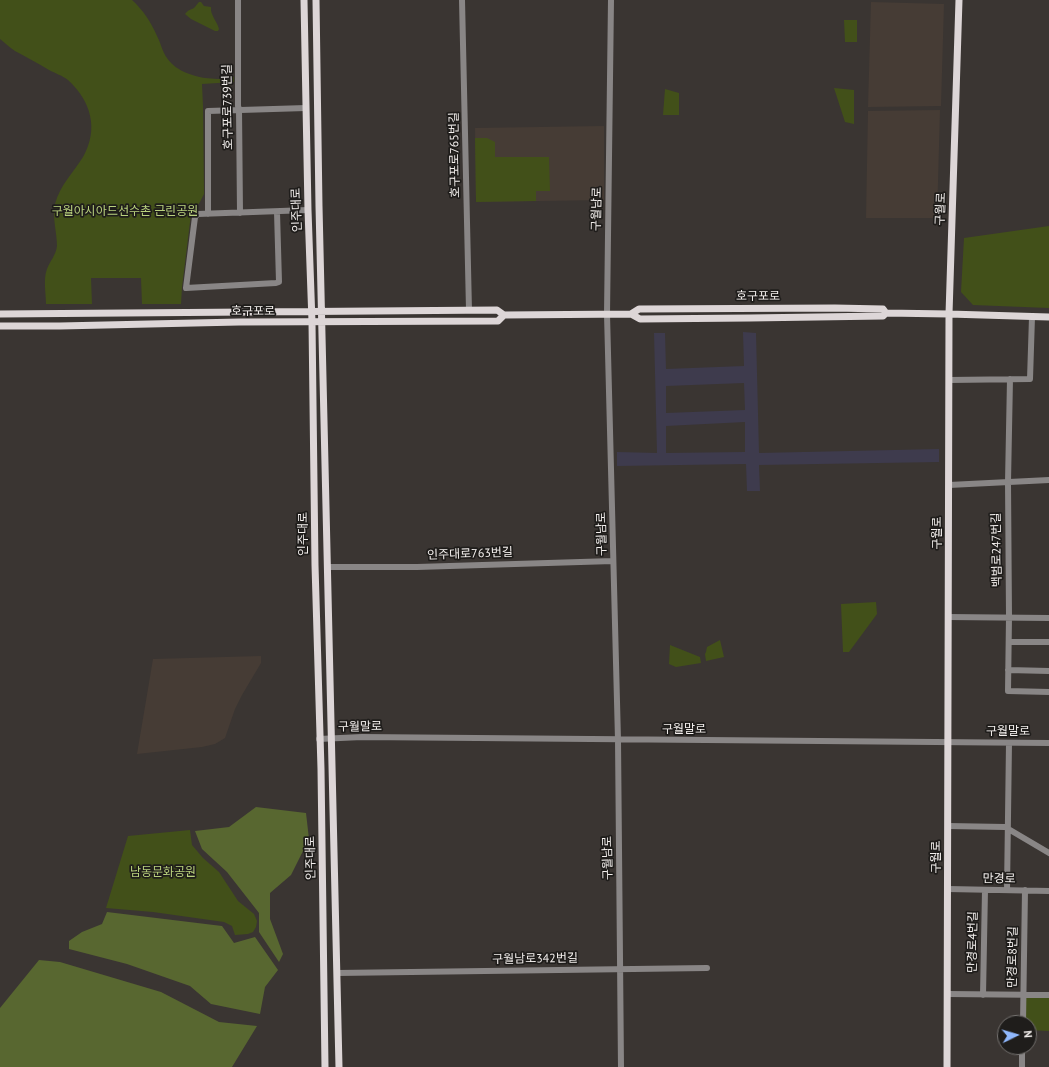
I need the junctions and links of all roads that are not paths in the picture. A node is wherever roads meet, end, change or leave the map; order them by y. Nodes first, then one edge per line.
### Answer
1 (238, 0) edge
2 (304, 0) edge
3 (316, 0) edge
4 (462, 0) edge
5 (611, 0) edge
6 (959, 0) edge
7 (306, 108) junction
8 (239, 109) junction
9 (308, 210) junction
10 (277, 212) junction
11 (240, 213) junction
12 (208, 214) junction
13 (469, 310) junction
14 (312, 312) junction
15 (322, 312) junction
16 (0, 314) edge
17 (607, 314) junction
18 (949, 314) junction
19 (504, 315) junction
20 (1032, 317) junction
21 (1049, 317) edge
22 (312, 322) junction
23 (322, 322) junction
24 (0, 326) edge
25 (1010, 379) junction
26 (949, 380) junction
27 (1049, 480) edge
28 (1008, 482) junction
29 (949, 485) junction
30 (613, 561) junction
31 (326, 567) junction
32 (948, 617) junction
33 (1009, 617) junction
34 (1049, 618) edge
35 (1009, 642) junction
36 (1049, 642) edge
37 (1008, 670) junction
38 (1049, 671) edge
39 (1049, 692) edge
40 (319, 739) junction
41 (330, 739) junction
42 (618, 740) junction
43 (948, 743) junction
44 (1009, 743) junction
45 (1049, 743) edge
46 (948, 826) junction
47 (1008, 830) junction
48 (1049, 853) edge
49 (948, 889) junction
50 (985, 890) junction
51 (1007, 890) junction
52 (1025, 890) junction
53 (1049, 891) edge
54 (707, 968) dead end
55 (620, 969) junction
56 (337, 973) junction
57 (948, 994) junction
58 (983, 995) junction
59 (1023, 995) junction
60 (1049, 995) edge
61 (1023, 1015) edge
62 (1022, 1055) edge
63 (325, 1067) edge
64 (339, 1067) edge
65 (621, 1067) edge
66 (947, 1067) edge
67 (1022, 1067) edge

1 - 8 street, 호구포로739번길
2 - 7 main road, 인주대로
3 - 15 main road, 인주대로
4 - 13 street, 호구포로765번길
5 - 17 street, 구월남로
6 - 18 main road, 구월로
7 - 8 street
7 - 9 main road, 인주대로
8 - 11 street, 호구포로739번길
8 - 12 street
9 - 10 street
9 - 14 main road, 인주대로
10 - 11 street
10 - 12 street
11 - 12 street
13 - 15 main road, 호구포로
13 - 19 main road, 호구포로
14 - 15 main road, 호구포로
14 - 16 main road, 호구포로
14 - 22 main road, 인주대로
15 - 23 main road, 인주대로
17 - 18 main road, 호구포로
17 - 19 main road, 호구포로
17 - 30 street, 구월남로
18 - 20 main road, 호구포로
18 - 26 main road, 구월로
19 - 23 main road, 호구포로
20 - 21 main road, 호구포로
20 - 25 street
22 - 23 main road, 호구포로
22 - 24 main road, 호구포로
22 - 40 main road, 인주대로
23 - 31 main road, 인주대로
25 - 26 street
25 - 28 street, 백범로247번길
26 - 29 main road, 구월로
27 - 28 street
28 - 29 street
28 - 33 street, 백범로247번길
29 - 32 main road, 구월로
30 - 31 street, 인주대로763번길
30 - 42 street, 구월남로
31 - 41 main road, 인주대로
32 - 33 street
32 - 43 main road, 구월로
33 - 34 street
33 - 35 street, 백범로247번길
35 - 36 street
35 - 37 street, 백범로247번길
37 - 38 street
37 - 39 street, 백범로247번길
40 - 41 street, 구월말로
40 - 63 main road, 인주대로
41 - 42 street, 구월말로
41 - 56 main road, 인주대로
42 - 43 street, 구월말로
42 - 55 street, 구월남로
43 - 44 street, 구월말로
43 - 46 main road, 구월로
44 - 45 street, 구월말로
44 - 47 street
46 - 47 street
46 - 49 main road, 구월로
47 - 48 street
47 - 51 street
49 - 50 street, 만경로
49 - 57 main road, 구월로
50 - 51 street, 만경로
50 - 58 street, 만경로4번길
51 - 52 street, 만경로
52 - 53 street, 만경로
52 - 59 street, 만경로8번길
54 - 55 street, 구월남로342번길
55 - 56 street, 구월남로342번길
55 - 65 street, 구월남로
56 - 64 main road, 인주대로
57 - 58 street
57 - 66 main road, 구월로
58 - 59 street
59 - 60 street
59 - 61 street, 만경로8번길
62 - 67 street

